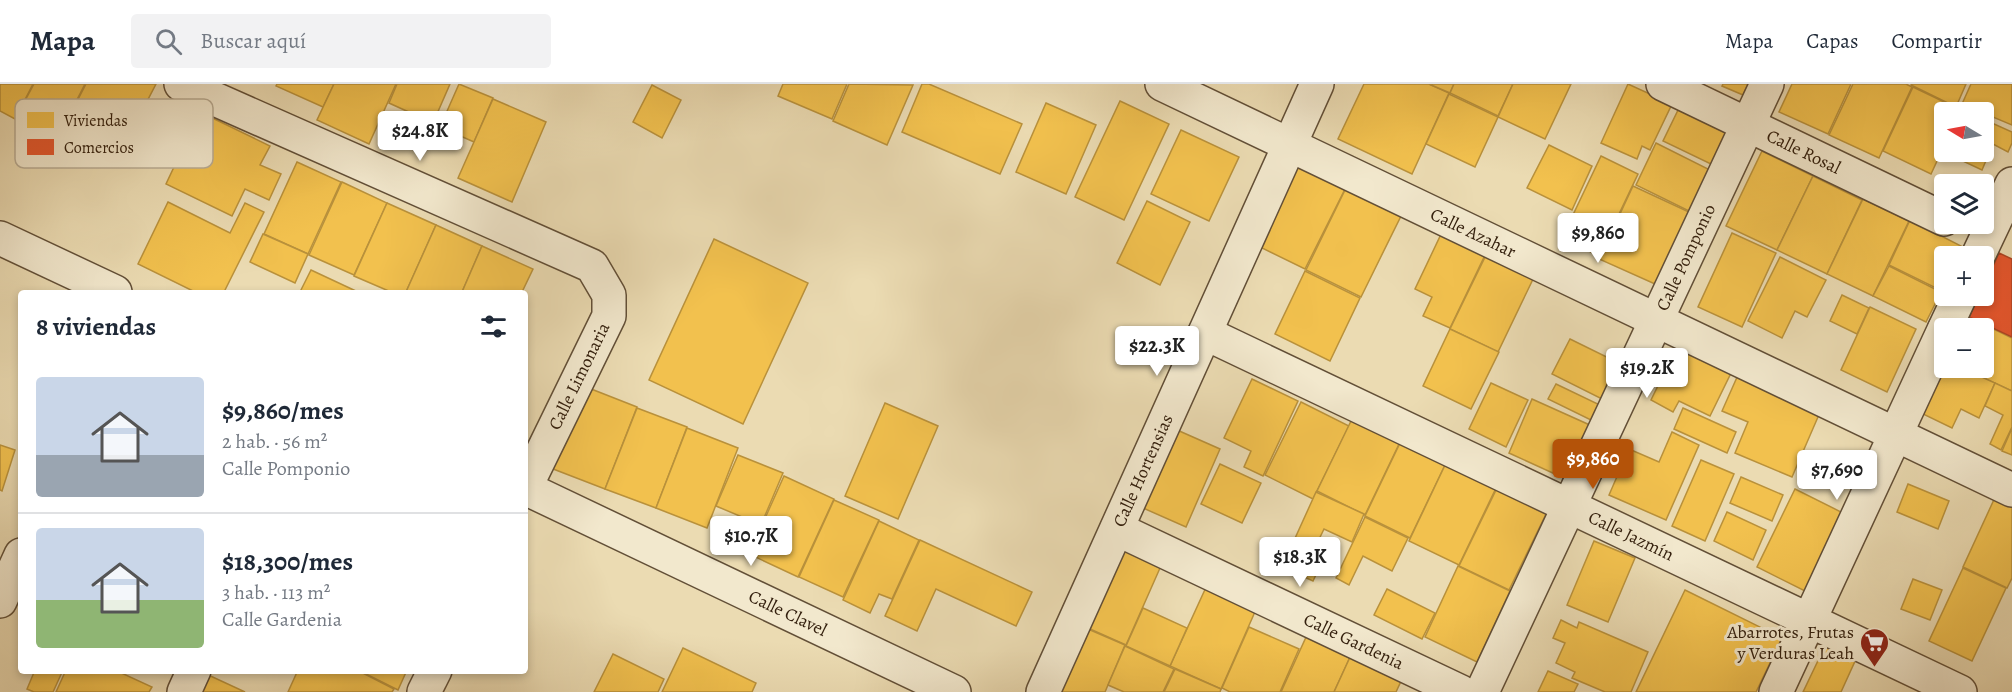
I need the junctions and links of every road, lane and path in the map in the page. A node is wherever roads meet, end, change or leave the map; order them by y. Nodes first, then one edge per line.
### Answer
1 (181, 84) edge
2 (1162, 84) edge
3 (1317, 84) edge
4 (1663, 84) edge
5 (1767, 84) edge
6 (1748, 125) junction
7 (1290, 145) junction
8 (2012, 184) edge
9 (1934, 214) edge
10 (1968, 234) edge
11 (0, 238) edge
12 (1987, 246) edge
13 (1993, 246) edge
14 (111, 290) edge
15 (1656, 320) junction
16 (1205, 333) junction
17 (1934, 351) edge
18 (1896, 434) junction
19 (528, 482) edge
20 (528, 489) edge
21 (2012, 490) edge
22 (1569, 506) junction
23 (1117, 529) junction
24 (18, 562) edge
25 (0, 601) edge
26 (1810, 620) junction
27 (192, 674) edge
28 (433, 674) edge
29 (184, 692) edge
30 (424, 692) edge
31 (954, 692) edge
32 (1043, 692) edge
33 (1461, 692) edge
34 (1482, 692) edge
35 (1776, 692) edge
36 (1960, 692) edge

1 - 19 street, Calle Limonaria
2 - 7 street, Calle Azahar
3 - 7 street, Calle Hortensias
4 - 6 street, Calle Rosal
5 - 6 street, Calle Pomponio
6 - 9 street, Calle Rosal
6 - 15 street, Calle Pomponio
7 - 15 street, Calle Azahar
7 - 16 street, Calle Hortensias
8 - 13 street
10 - 12 street
11 - 14 street
15 - 18 street, Calle Azahar
15 - 22 street, Calle Pomponio
16 - 22 street, Calle Jazmín
16 - 23 street, Calle Hortensias
17 - 18 street
18 - 21 street, Calle Azahar
18 - 26 street
20 - 31 street, Calle Clavel
22 - 26 street, Calle Jazmín
22 - 34 street, Calle Pomponio
23 - 32 street, Calle Hortensias
23 - 33 street, Calle Gardenia
24 - 25 street
26 - 35 street
26 - 36 street, Calle Jazmín
27 - 29 street
28 - 30 street

